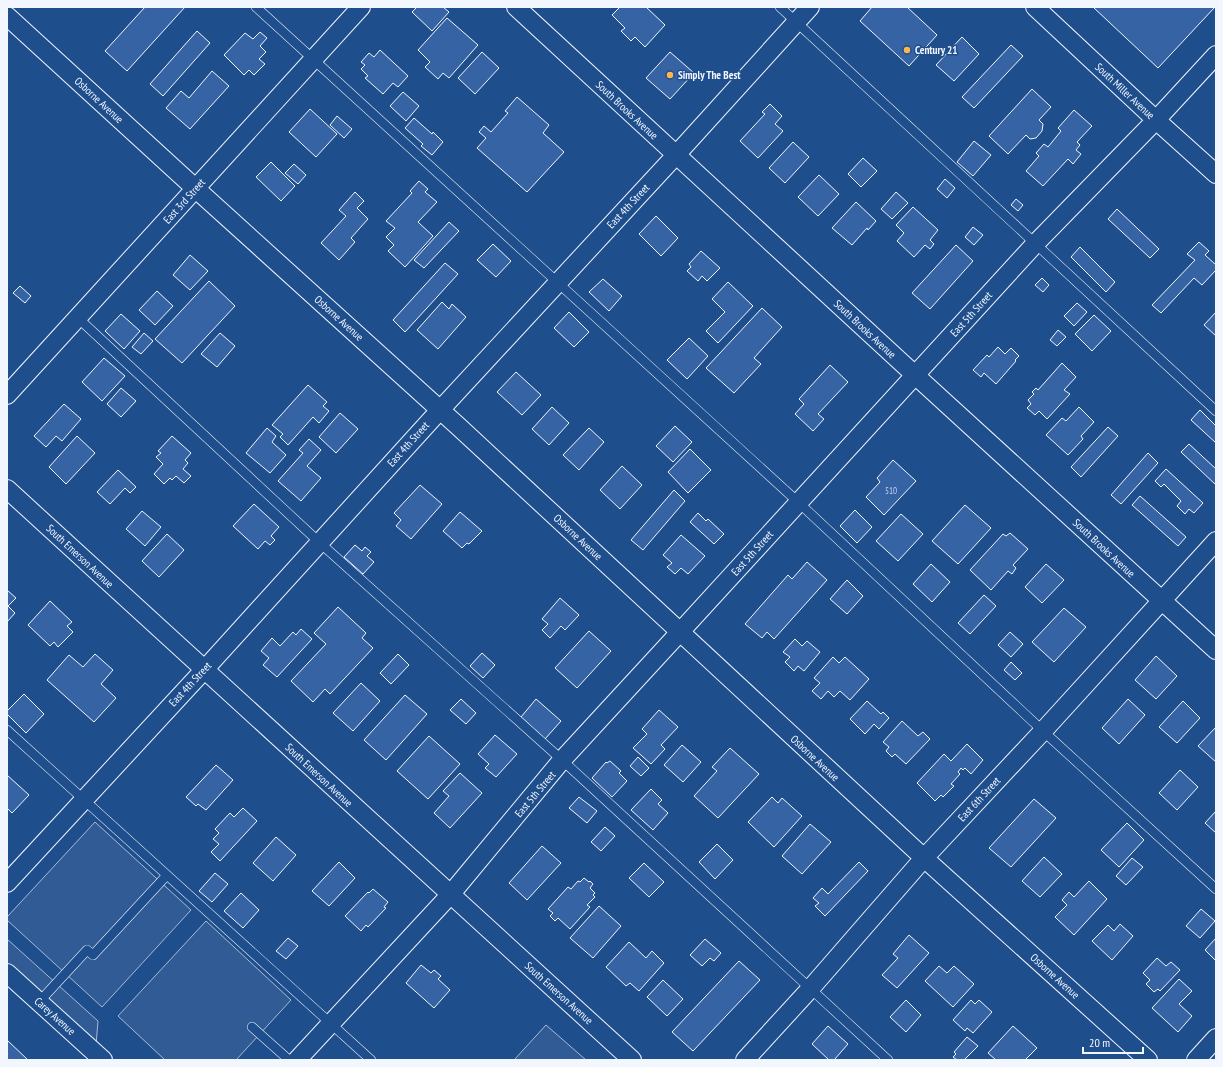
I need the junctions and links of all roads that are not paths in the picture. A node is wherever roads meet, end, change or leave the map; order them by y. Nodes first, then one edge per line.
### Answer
1 (256, 7) edge
2 (361, 7) edge
3 (516, 7) edge
4 (780, 7) edge
5 (810, 7) edge
6 (1035, 7) edge
7 (7, 16) edge
8 (796, 22) junction
9 (1216, 55) edge
10 (314, 59) junction
11 (1156, 120) junction
12 (676, 155) junction
13 (1216, 174) edge
14 (195, 188) junction
15 (1034, 244) junction
16 (557, 283) junction
17 (78, 318) junction
18 (915, 375) junction
19 (7, 395) edge
20 (440, 410) junction
21 (1216, 411) edge
22 (7, 490) edge
23 (798, 502) junction
24 (1216, 541) edge
25 (319, 542) junction
26 (1162, 601) junction
27 (680, 632) junction
28 (1216, 650) edge
29 (204, 670) junction
30 (7, 730) edge
31 (1043, 730) junction
32 (562, 760) junction
33 (83, 800) junction
34 (924, 858) junction
35 (167, 875) junction
36 (7, 883) edge
37 (1216, 889) edge
38 (450, 895) junction
39 (7, 973) edge
40 (810, 989) junction
41 (39, 1002) junction
42 (331, 1023) junction
43 (252, 1027) dead end
44 (1216, 1038) edge
45 (103, 1060) edge
46 (289, 1060) edge
47 (297, 1060) edge
48 (372, 1060) edge
49 (632, 1060) edge
50 (745, 1060) edge
51 (888, 1060) edge
52 (1148, 1060) edge
53 (1196, 1060) edge

1 - 10 lane
2 - 10 street, East 3rd Street
3 - 12 street, South Brooks Avenue
4 - 8 lane
5 - 8 street, East 4th Street
6 - 11 street, South Miller Avenue
7 - 14 street, Osborne Avenue
8 - 12 street, East 4th Street
8 - 15 lane
9 - 11 street, East 5th Street
10 - 14 street, East 3rd Street
10 - 16 lane
11 - 13 street, South Miller Avenue
11 - 15 street, East 5th Street
12 - 16 street, East 4th Street
12 - 18 street, South Brooks Avenue
14 - 17 street, East 3rd Street
14 - 20 street, Osborne Avenue
15 - 18 street, East 5th Street
15 - 21 lane
16 - 20 street, East 4th Street
16 - 23 lane
17 - 19 street, East 3rd Street
17 - 25 lane
18 - 23 street, East 5th Street
18 - 26 street, South Brooks Avenue
20 - 25 street, East 4th Street
20 - 27 street, Osborne Avenue
22 - 29 street, South Emerson Avenue
23 - 27 street, East 5th Street
23 - 31 lane
24 - 26 street, East 6th Street
25 - 29 street, East 4th Street
25 - 32 lane
26 - 28 street, South Brooks Avenue
26 - 31 street, East 6th Street
27 - 32 street, East 5th Street
27 - 34 street, Osborne Avenue
29 - 33 street, East 4th Street
29 - 38 street, South Emerson Avenue
30 - 33 lane
31 - 34 street, East 6th Street
31 - 37 lane
32 - 38 street, East 5th Street
32 - 40 lane
33 - 35 lane
33 - 36 street, East 4th Street
34 - 40 street, East 6th Street
34 - 52 street, Osborne Avenue
35 - 41 lane
35 - 42 lane
38 - 42 street, East 5th Street
38 - 49 street, South Emerson Avenue
39 - 41 street, Carey Avenue
40 - 50 street, East 6th Street
40 - 51 lane
41 - 45 street, Carey Avenue
42 - 47 street, East 5th Street
42 - 48 lane
43 - 46 lane
44 - 53 street

